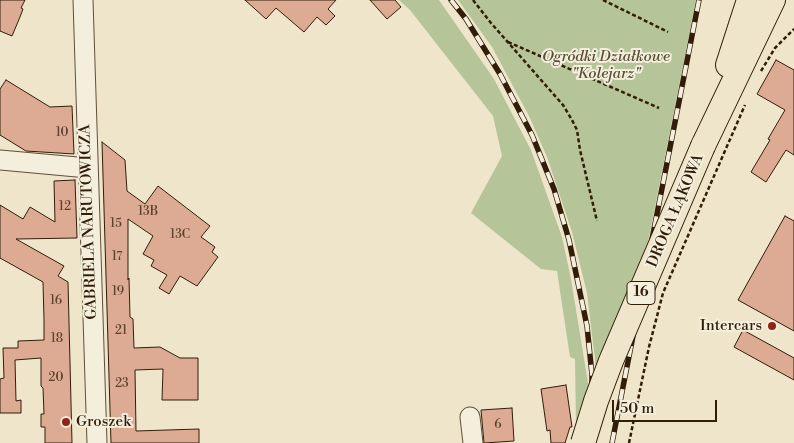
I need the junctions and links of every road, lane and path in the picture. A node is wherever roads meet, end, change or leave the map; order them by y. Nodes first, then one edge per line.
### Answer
1 (83, 0) edge
2 (474, 0) edge
3 (603, 0) edge
4 (749, 0) edge
5 (773, 0) edge
6 (794, 29) edge
7 (668, 32) dead end
8 (507, 41) junction
9 (760, 73) dead end
10 (747, 99) dead end
11 (659, 108) dead end
12 (703, 146) junction
13 (0, 160) edge
14 (88, 168) junction
15 (597, 221) dead end
16 (470, 417) dead end
17 (97, 443) edge
18 (473, 443) edge
19 (583, 443) edge
20 (629, 443) edge

1 - 14 street, GABRIELA NARUTOWICZA
2 - 8 path
3 - 7 path
4 - 12 main road, DROGA ŁĄKOWA / 16
5 - 12 main road, DROGA ŁĄKOWA / 16
6 - 9 path
8 - 11 path
8 - 15 path
10 - 20 path
12 - 19 main road, DROGA ŁĄKOWA / 16, bridge
13 - 14 street
14 - 17 street, GABRIELA NARUTOWICZA
16 - 18 street

